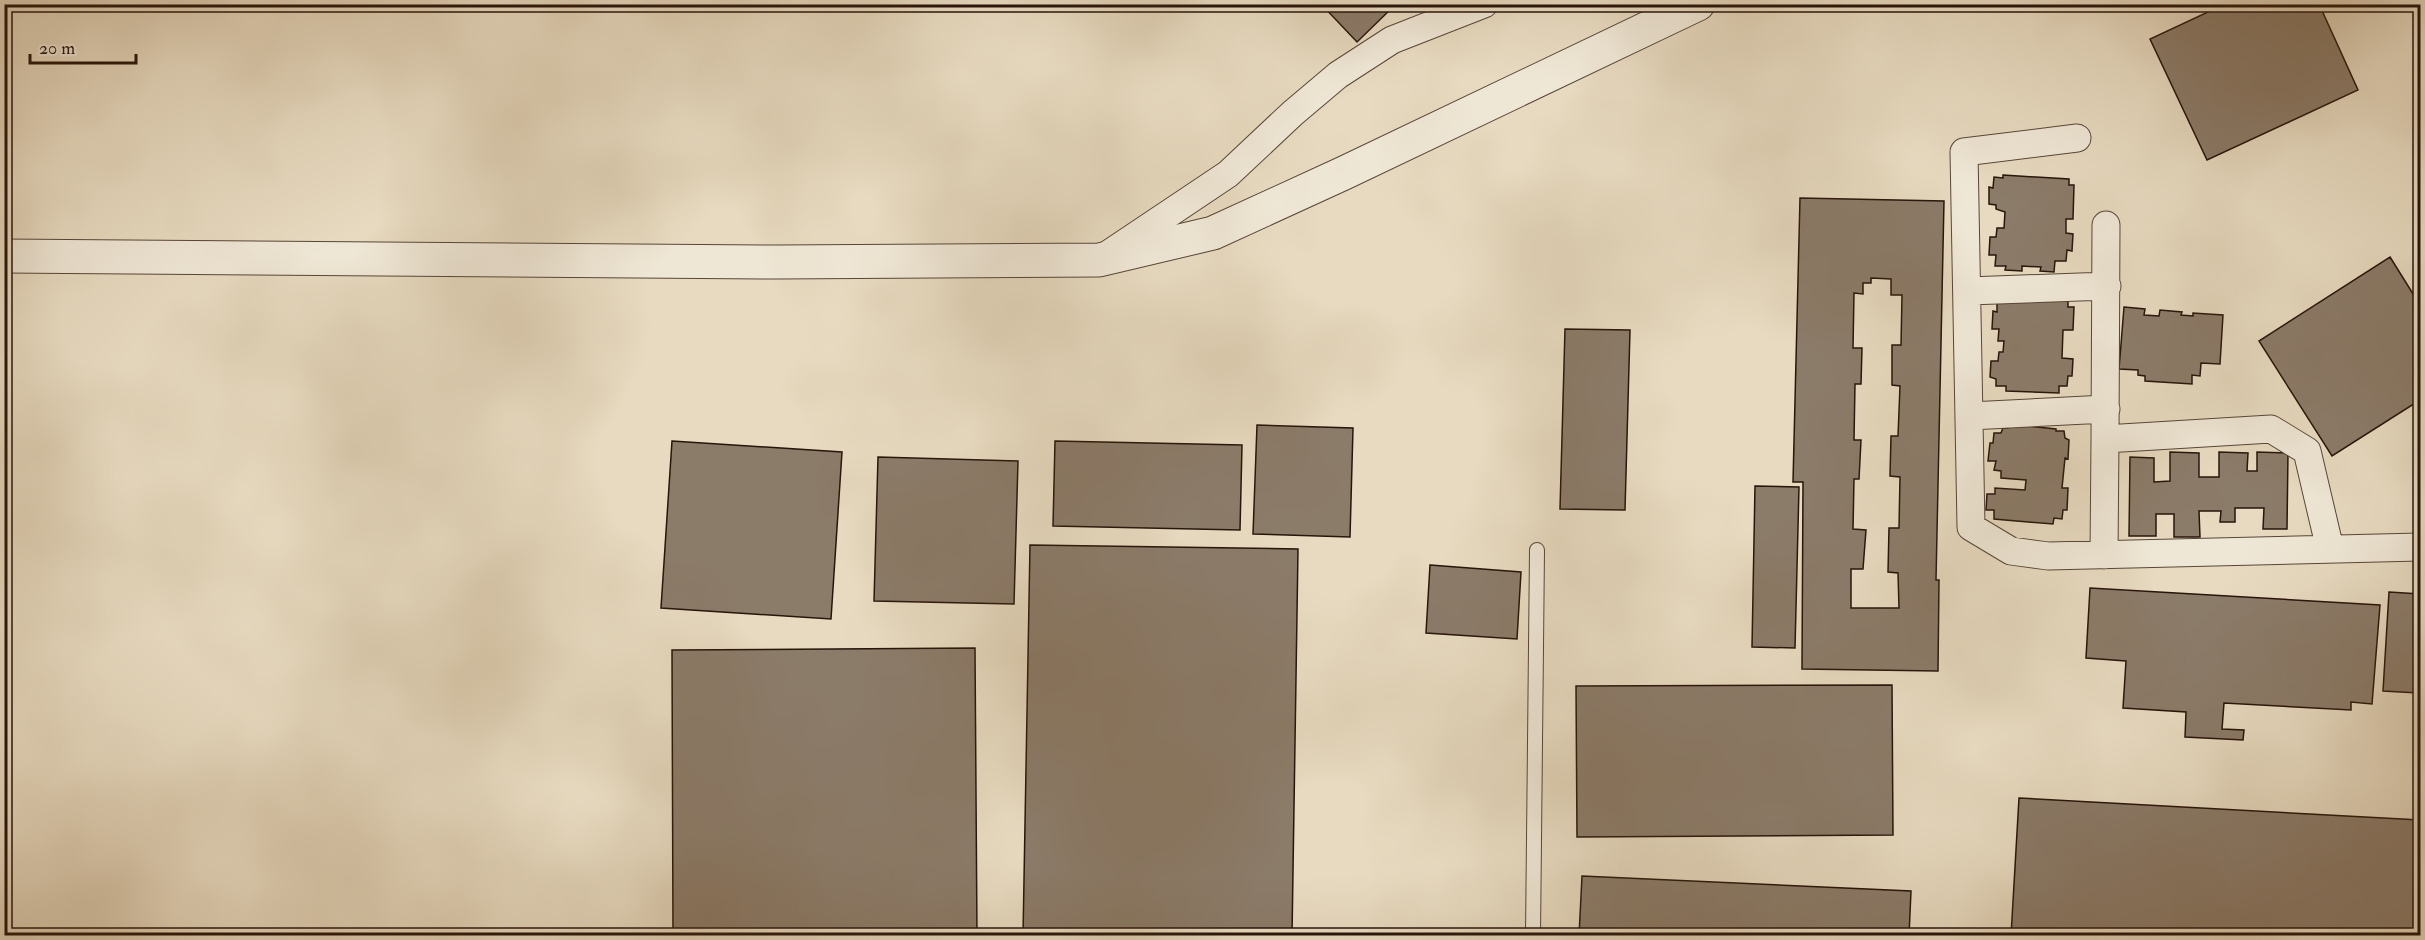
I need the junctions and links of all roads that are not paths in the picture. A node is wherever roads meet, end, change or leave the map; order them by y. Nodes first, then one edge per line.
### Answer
1 (1484, 4) edge
2 (1698, 4) edge
3 (2077, 138) dead end
4 (2106, 225) dead end
5 (4, 256) edge
6 (1099, 260) junction
7 (2107, 286) junction
8 (1968, 291) junction
9 (2106, 409) junction
10 (1970, 416) junction
11 (2105, 440) junction
12 (2421, 547) edge
13 (2330, 549) junction
14 (1537, 550) dead end
15 (2104, 555) junction
16 (1533, 936) edge

1 - 6 street
2 - 6 street
3 - 8 street
4 - 7 street
5 - 6 street
7 - 8 street
7 - 9 street
8 - 10 street
9 - 10 street
9 - 11 street
10 - 15 street
11 - 13 street
11 - 15 street
12 - 13 street
13 - 15 street
14 - 16 lane

